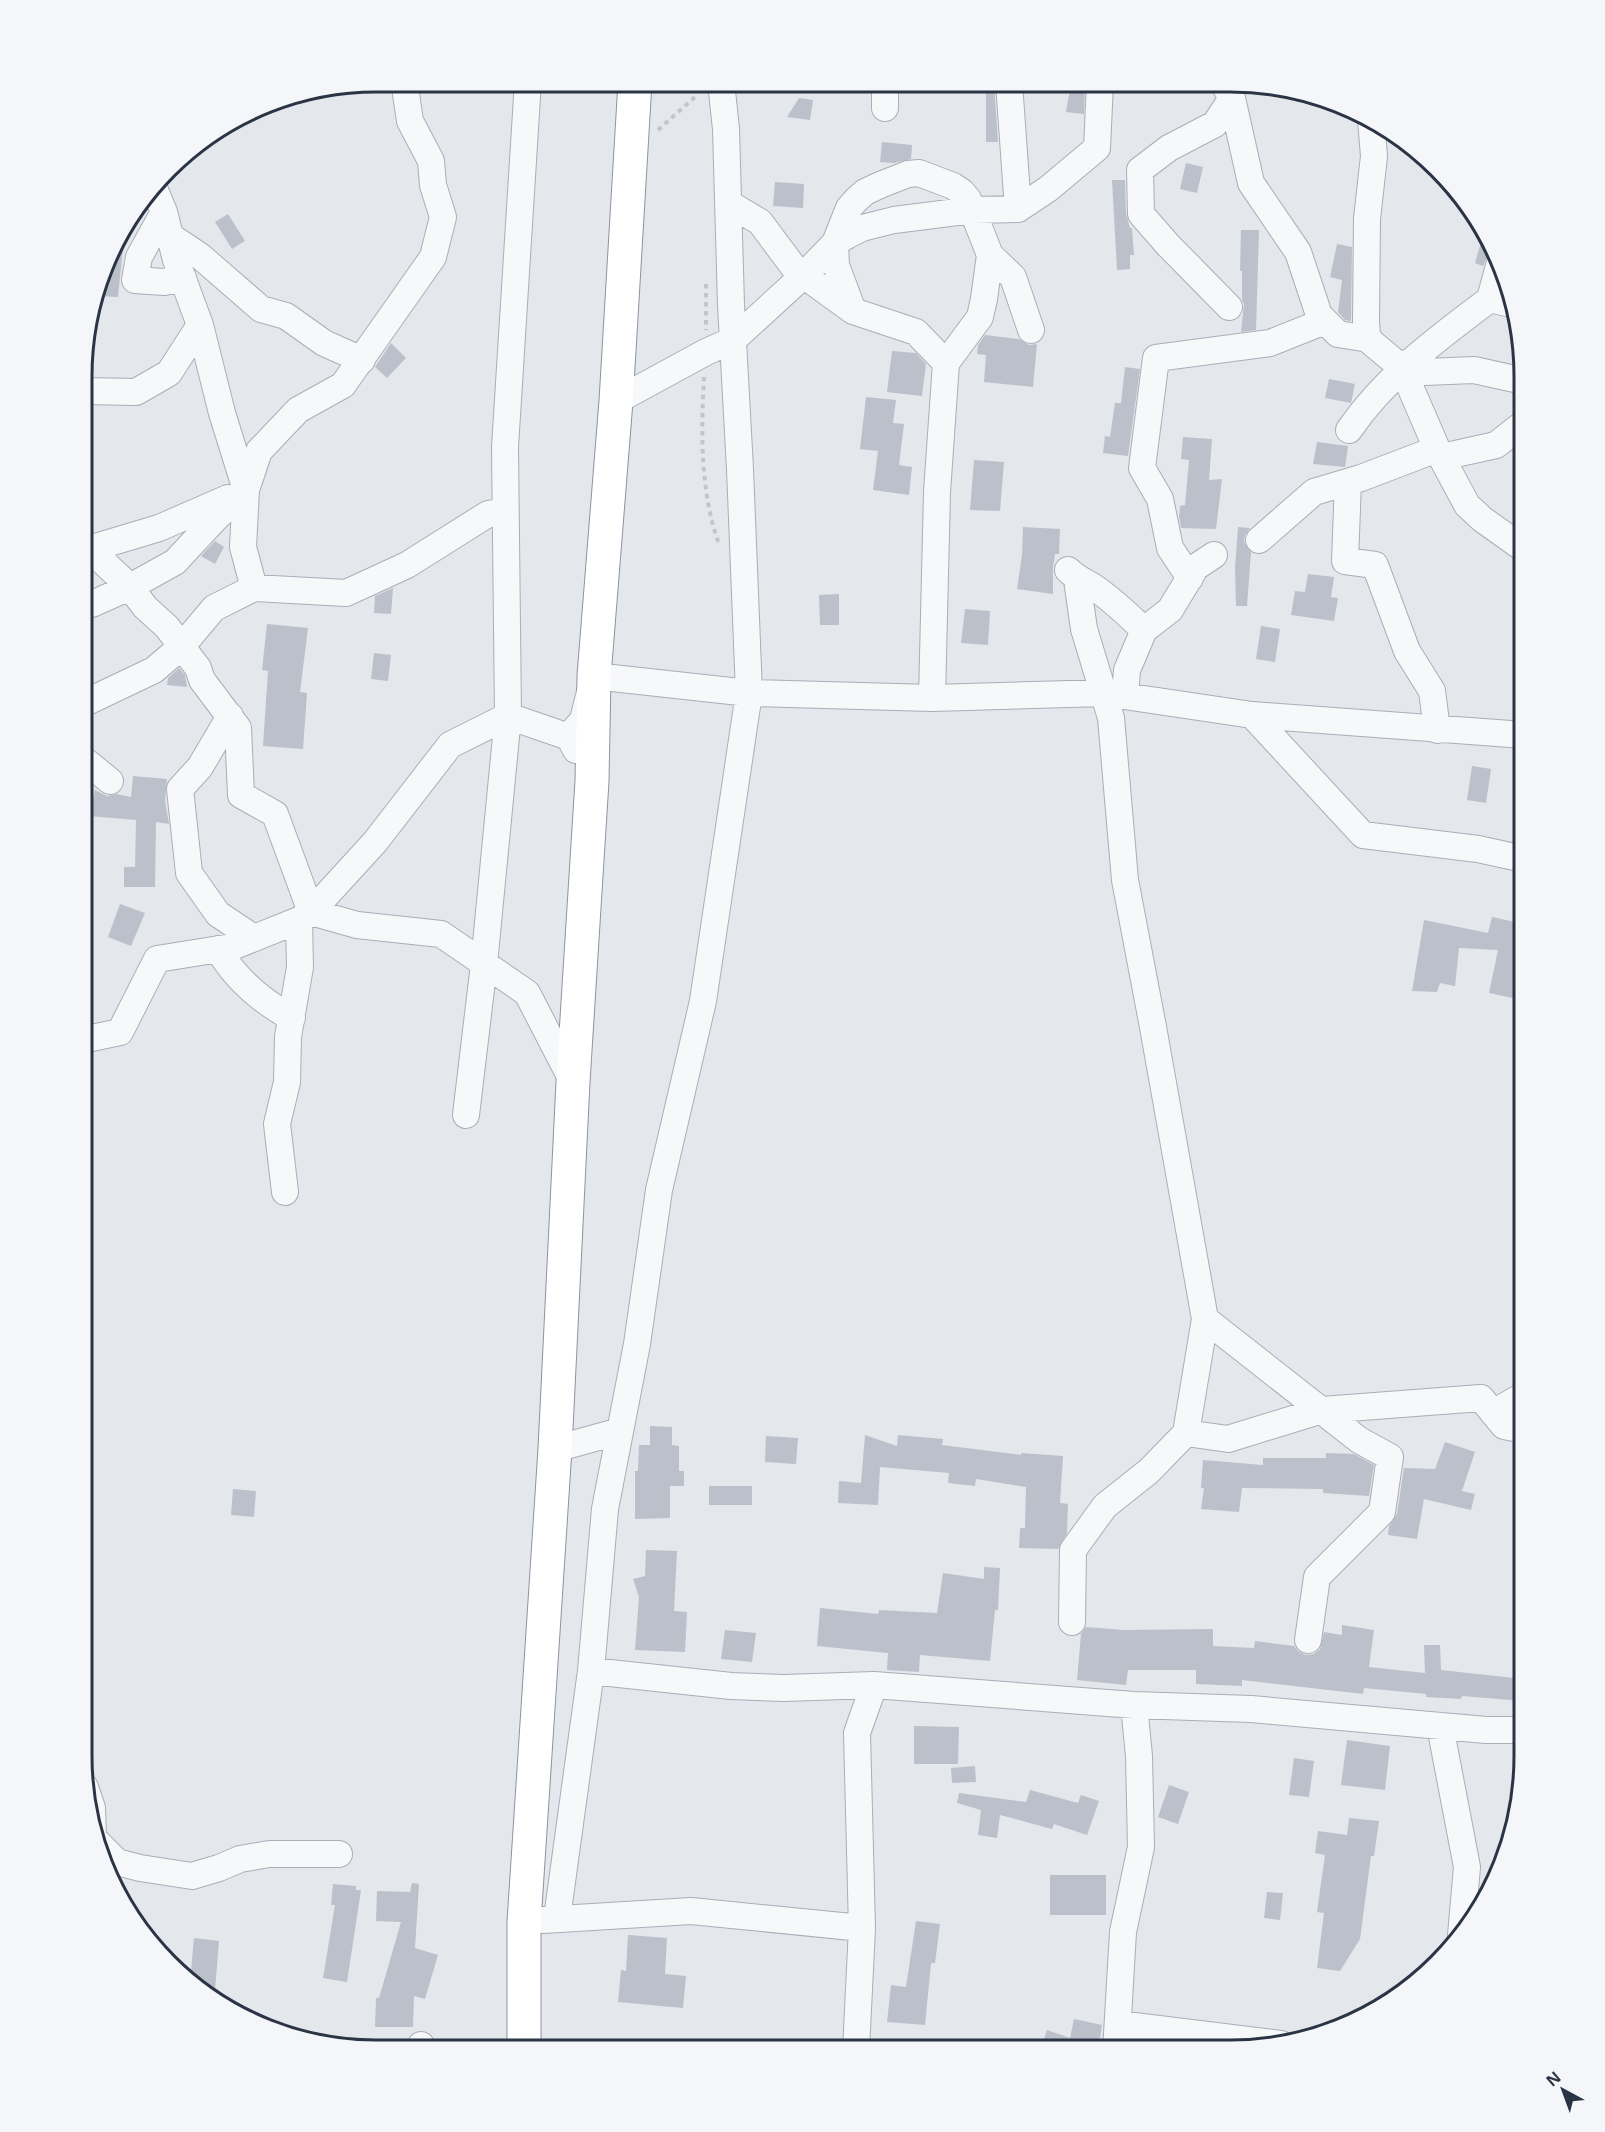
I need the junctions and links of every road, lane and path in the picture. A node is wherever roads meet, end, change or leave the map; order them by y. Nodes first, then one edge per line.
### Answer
1 (406, 92) edge
2 (527, 92) edge
3 (634, 92) edge
4 (705, 92) edge
5 (707, 92) edge
6 (885, 92) edge
7 (1010, 92) edge
8 (1100, 92) edge
9 (1227, 92) edge
10 (1228, 92) edge
11 (885, 108) dead end
12 (1372, 130) edge
13 (632, 141) junction
14 (156, 195) edge
15 (728, 203) junction
16 (1018, 208) junction
17 (973, 210) junction
18 (167, 224) junction
19 (835, 243) junction
20 (990, 255) junction
21 (804, 275) junction
22 (183, 278) junction
23 (1496, 278) edge
24 (1490, 299) junction
25 (1504, 302) edge
26 (1229, 307) dead end
27 (853, 311) junction
28 (1325, 321) junction
29 (200, 325) junction
30 (1031, 330) dead end
31 (1369, 339) junction
32 (734, 340) junction
33 (362, 360) junction
34 (946, 363) junction
35 (1406, 365) junction
36 (1514, 379) edge
37 (92, 391) edge
38 (616, 402) junction
39 (1349, 430) dead end
40 (1514, 431) edge
41 (1439, 453) junction
42 (1348, 482) junction
43 (246, 490) junction
44 (506, 511) junction
45 (1259, 540) dead end
46 (1514, 542) edge
47 (92, 548) edge
48 (1214, 555) dead end
49 (92, 556) edge
50 (1190, 578) junction
51 (130, 587) junction
52 (254, 588) junction
53 (92, 604) edge
54 (1144, 630) junction
55 (182, 646) junction
56 (594, 676) junction
57 (749, 693) junction
58 (1114, 694) junction
59 (932, 698) junction
60 (92, 700) edge
61 (1252, 715) junction
62 (230, 716) junction
63 (508, 716) junction
64 (1437, 729) junction
65 (1514, 734) edge
66 (568, 737) junction
67 (92, 766) edge
68 (110, 781) dead end
69 (592, 781) junction
70 (1514, 857) edge
71 (305, 916) junction
72 (254, 938) junction
73 (218, 949) junction
74 (484, 964) junction
75 (292, 1018) junction
76 (92, 1038) edge
77 (573, 1082) junction
78 (466, 1115) dead end
79 (285, 1192) dead end
80 (1205, 1319) junction
81 (1514, 1401) edge
82 (1322, 1410) junction
83 (1493, 1413) junction
84 (1514, 1428) edge
85 (620, 1431) junction
86 (1186, 1433) junction
87 (555, 1449) junction
88 (1072, 1622) dead end
89 (1308, 1640) dead end
90 (591, 1671) junction
91 (874, 1685) junction
92 (1134, 1704) junction
93 (1440, 1726) junction
94 (1514, 1730) edge
95 (109, 1854) edge
96 (339, 1854) dead end
97 (557, 1918) junction
98 (1462, 1919) edge
99 (525, 1922) junction
100 (862, 1928) junction
101 (1118, 2024) junction
102 (524, 2040) edge
103 (856, 2040) edge
104 (1117, 2040) edge
105 (1248, 2040) edge

1 - 33 street
2 - 44 street
3 - 13 highway
4 - 13 path
5 - 15 street
6 - 11 street
7 - 16 street
8 - 16 street
9 - 26 street
10 - 28 street
12 - 31 street
13 - 38 highway
14 - 18 street
15 - 21 street
15 - 32 street
16 - 17 street
17 - 19 street
17 - 19 street
17 - 20 street
18 - 22 street
18 - 22 street
18 - 33 street
19 - 21 street
19 - 27 street
20 - 30 street
20 - 34 street
21 - 27 street
21 - 32 street
22 - 29 street
23 - 24 street
24 - 25 street
24 - 35 street
27 - 34 street
28 - 31 street
28 - 50 street
29 - 37 street
29 - 43 street
31 - 35 street
32 - 38 street
32 - 57 street
33 - 43 street
34 - 59 street
35 - 36 street
35 - 39 street
35 - 41 street
38 - 56 highway
40 - 41 street
41 - 42 street
41 - 46 street
42 - 45 street
42 - 64 street
43 - 47 street
43 - 51 street
43 - 52 street
44 - 52 street
44 - 63 street
48 - 50 street
49 - 51 street
50 - 54 street
51 - 53 street
51 - 55 street
52 - 55 street
54 - 58 street
54 - 58 street
55 - 60 street
55 - 62 street
56 - 57 street
56 - 66 street
56 - 69 highway
57 - 59 street
57 - 85 street
58 - 59 street
58 - 61 street
58 - 80 street
61 - 64 street
61 - 70 street
62 - 71 street
62 - 72 street
63 - 66 street
63 - 71 street
63 - 74 street
64 - 65 street
66 - 69 street
67 - 68 street
69 - 77 highway
71 - 72 street
71 - 74 street
71 - 75 street
72 - 73 street
73 - 75 street
73 - 76 street
74 - 77 street
74 - 78 street
75 - 79 street
77 - 87 highway
80 - 82 street
80 - 86 street
81 - 83 street
82 - 83 street
82 - 86 street
82 - 89 street
83 - 84 street
85 - 87 street
85 - 90 street
86 - 88 street
87 - 99 highway
90 - 91 street
90 - 97 street
91 - 92 street
91 - 100 street
92 - 93 street
92 - 101 street
93 - 94 street
93 - 98 street
95 - 96 street
97 - 99 street
97 - 100 street
99 - 102 highway
100 - 103 street
101 - 104 street
101 - 105 street

